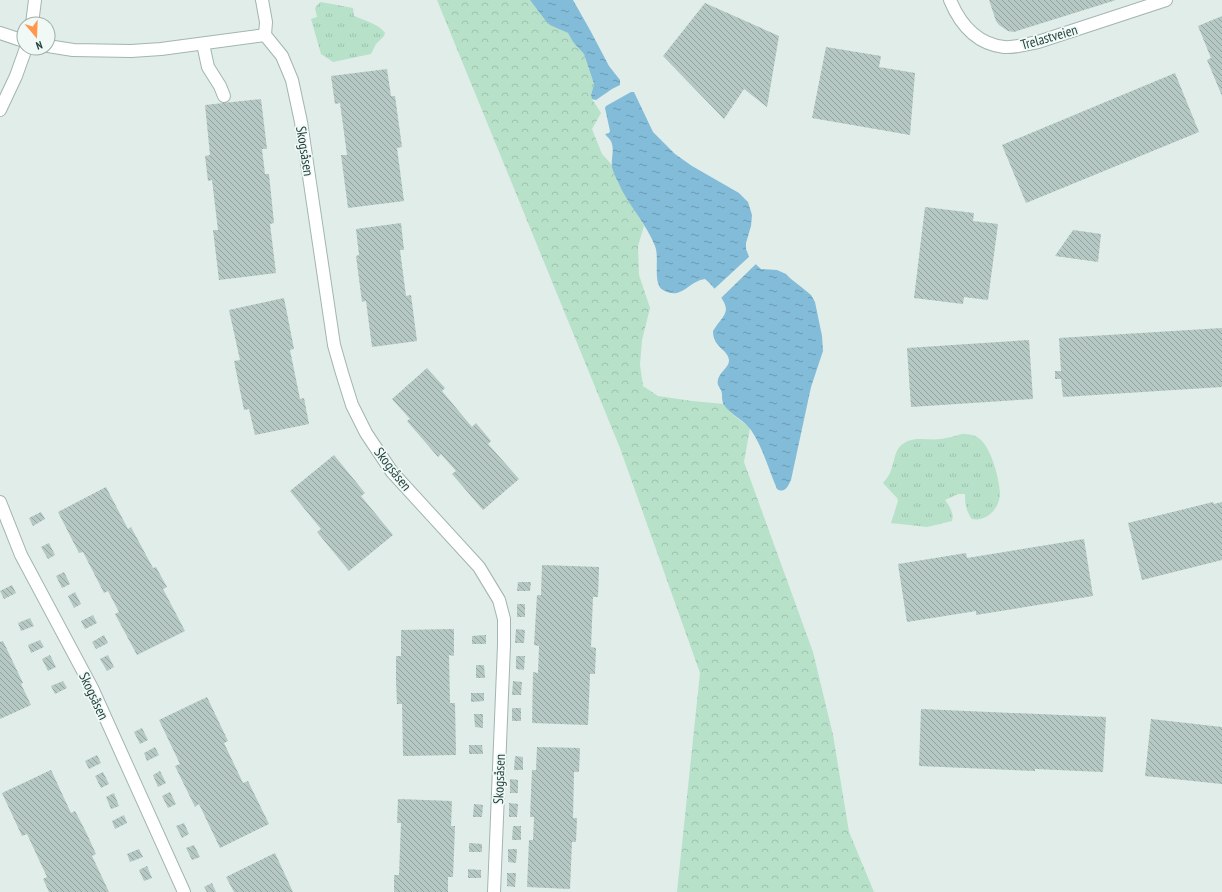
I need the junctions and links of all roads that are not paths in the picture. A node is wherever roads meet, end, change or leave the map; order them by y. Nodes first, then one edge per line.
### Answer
1 (34, 0) edge
2 (262, 0) edge
3 (950, 0) edge
4 (1166, 0) edge
5 (33, 16) edge
6 (0, 33) edge
7 (264, 35) junction
8 (16, 39) edge
9 (203, 44) junction
10 (56, 47) edge
11 (23, 56) edge
12 (224, 96) dead end
13 (0, 110) edge
14 (0, 502) edge
15 (184, 892) edge
16 (494, 892) edge

1 - 5 street
2 - 7 street
3 - 4 street, Trelastveien
6 - 8 street
7 - 9 street
7 - 16 street, Skogsåsen
9 - 10 street
9 - 12 street
11 - 13 street
14 - 15 street, Skogsåsen

